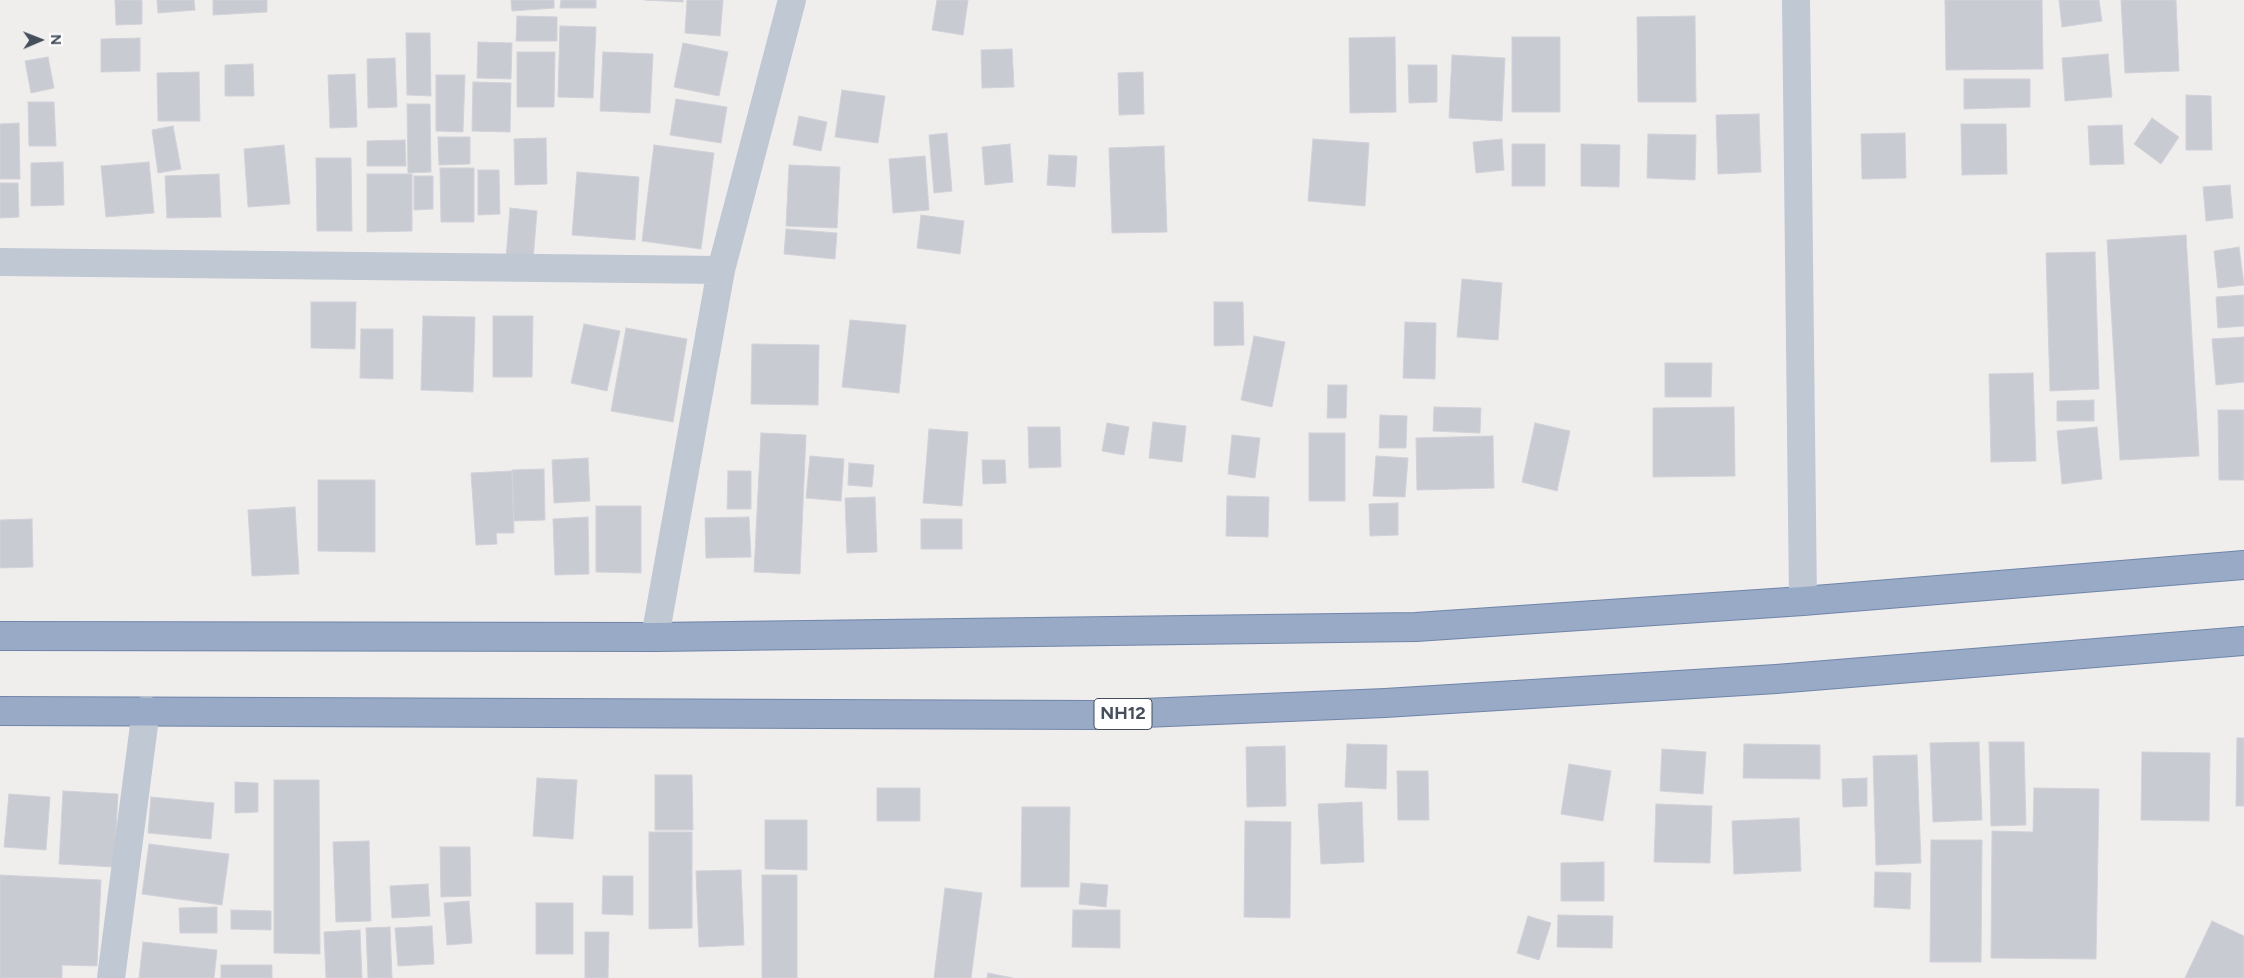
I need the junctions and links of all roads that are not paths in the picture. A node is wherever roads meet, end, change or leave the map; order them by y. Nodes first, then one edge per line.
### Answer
1 (792, 0) edge
2 (1796, 0) edge
3 (0, 262) edge
4 (721, 270) junction
5 (2244, 565) edge
6 (1803, 601) junction
7 (0, 636) edge
8 (655, 637) junction
9 (2244, 641) edge
10 (146, 710) junction
11 (0, 711) edge
12 (111, 978) edge

1 - 4 street
2 - 6 street
3 - 4 street
4 - 8 street
5 - 6 highway
6 - 8 highway
7 - 8 highway
9 - 10 highway, NH12
10 - 11 highway, NH12
10 - 12 street

